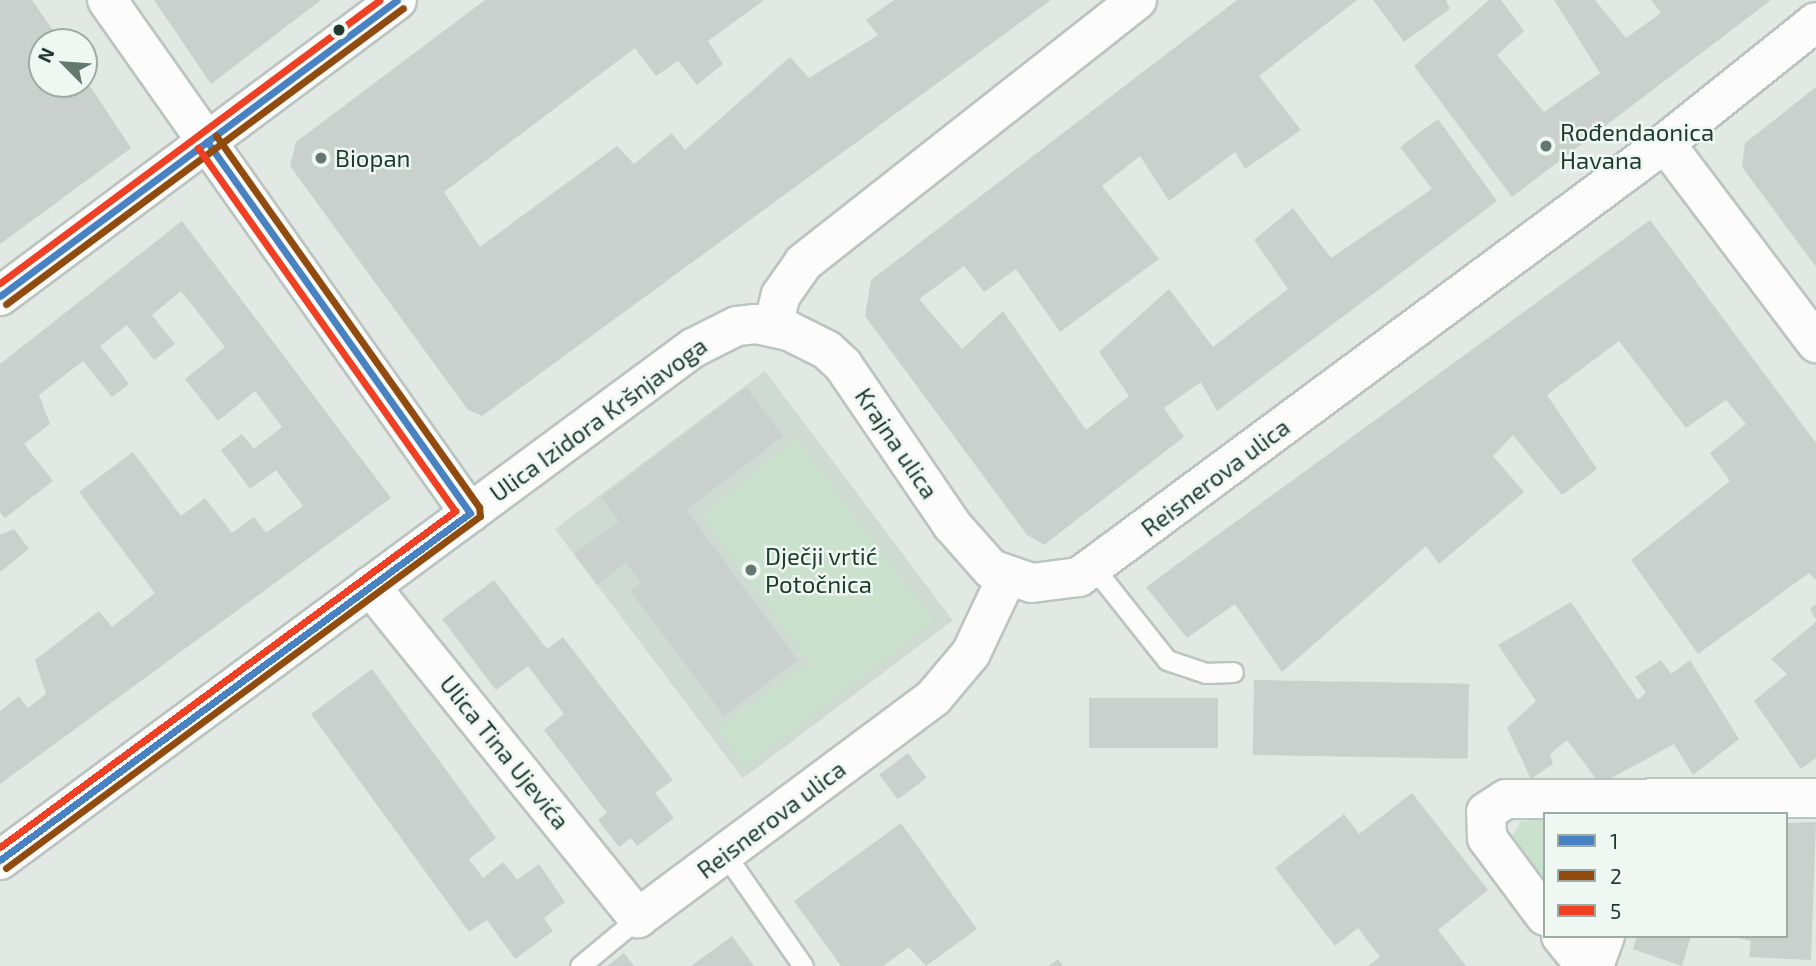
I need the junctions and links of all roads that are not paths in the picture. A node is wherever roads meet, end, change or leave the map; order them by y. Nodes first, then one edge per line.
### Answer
1 (107, 0) edge
2 (397, 0) edge
3 (1137, 0) edge
4 (1816, 22) edge
5 (207, 142) junction
6 (1665, 143) junction
7 (0, 296) edge
8 (773, 326) junction
9 (1816, 343) edge
10 (470, 513) junction
11 (1094, 568) junction
12 (1007, 577) junction
13 (370, 586) junction
14 (1233, 672) dead end
15 (1816, 798) edge
16 (1655, 805) edge
17 (725, 854) junction
18 (0, 860) edge
19 (1543, 914) edge
20 (638, 918) junction
21 (1563, 938) edge
22 (1604, 938) edge
23 (580, 966) edge
24 (803, 966) edge
25 (1585, 966) edge
26 (1594, 966) edge

1 - 5 street
2 - 5 street
3 - 8 street
4 - 6 street, Reisnerova ulica
5 - 7 street
5 - 10 street
6 - 9 street
6 - 11 street, Reisnerova ulica
8 - 10 street, Ulica Izidora Kršnjavoga
8 - 12 street, Krajna ulica
10 - 13 street, Ulica Izidora Kršnjavoga
11 - 12 street, Reisnerova ulica
11 - 14 lane
12 - 17 street, Reisnerova ulica
13 - 18 street, Ulica Izidora Kršnjavoga
13 - 20 street, Ulica Tina Ujevića
15 - 16 street
16 - 19 street
17 - 20 street, Reisnerova ulica
17 - 24 lane
20 - 23 lane
21 - 25 street
22 - 26 street

